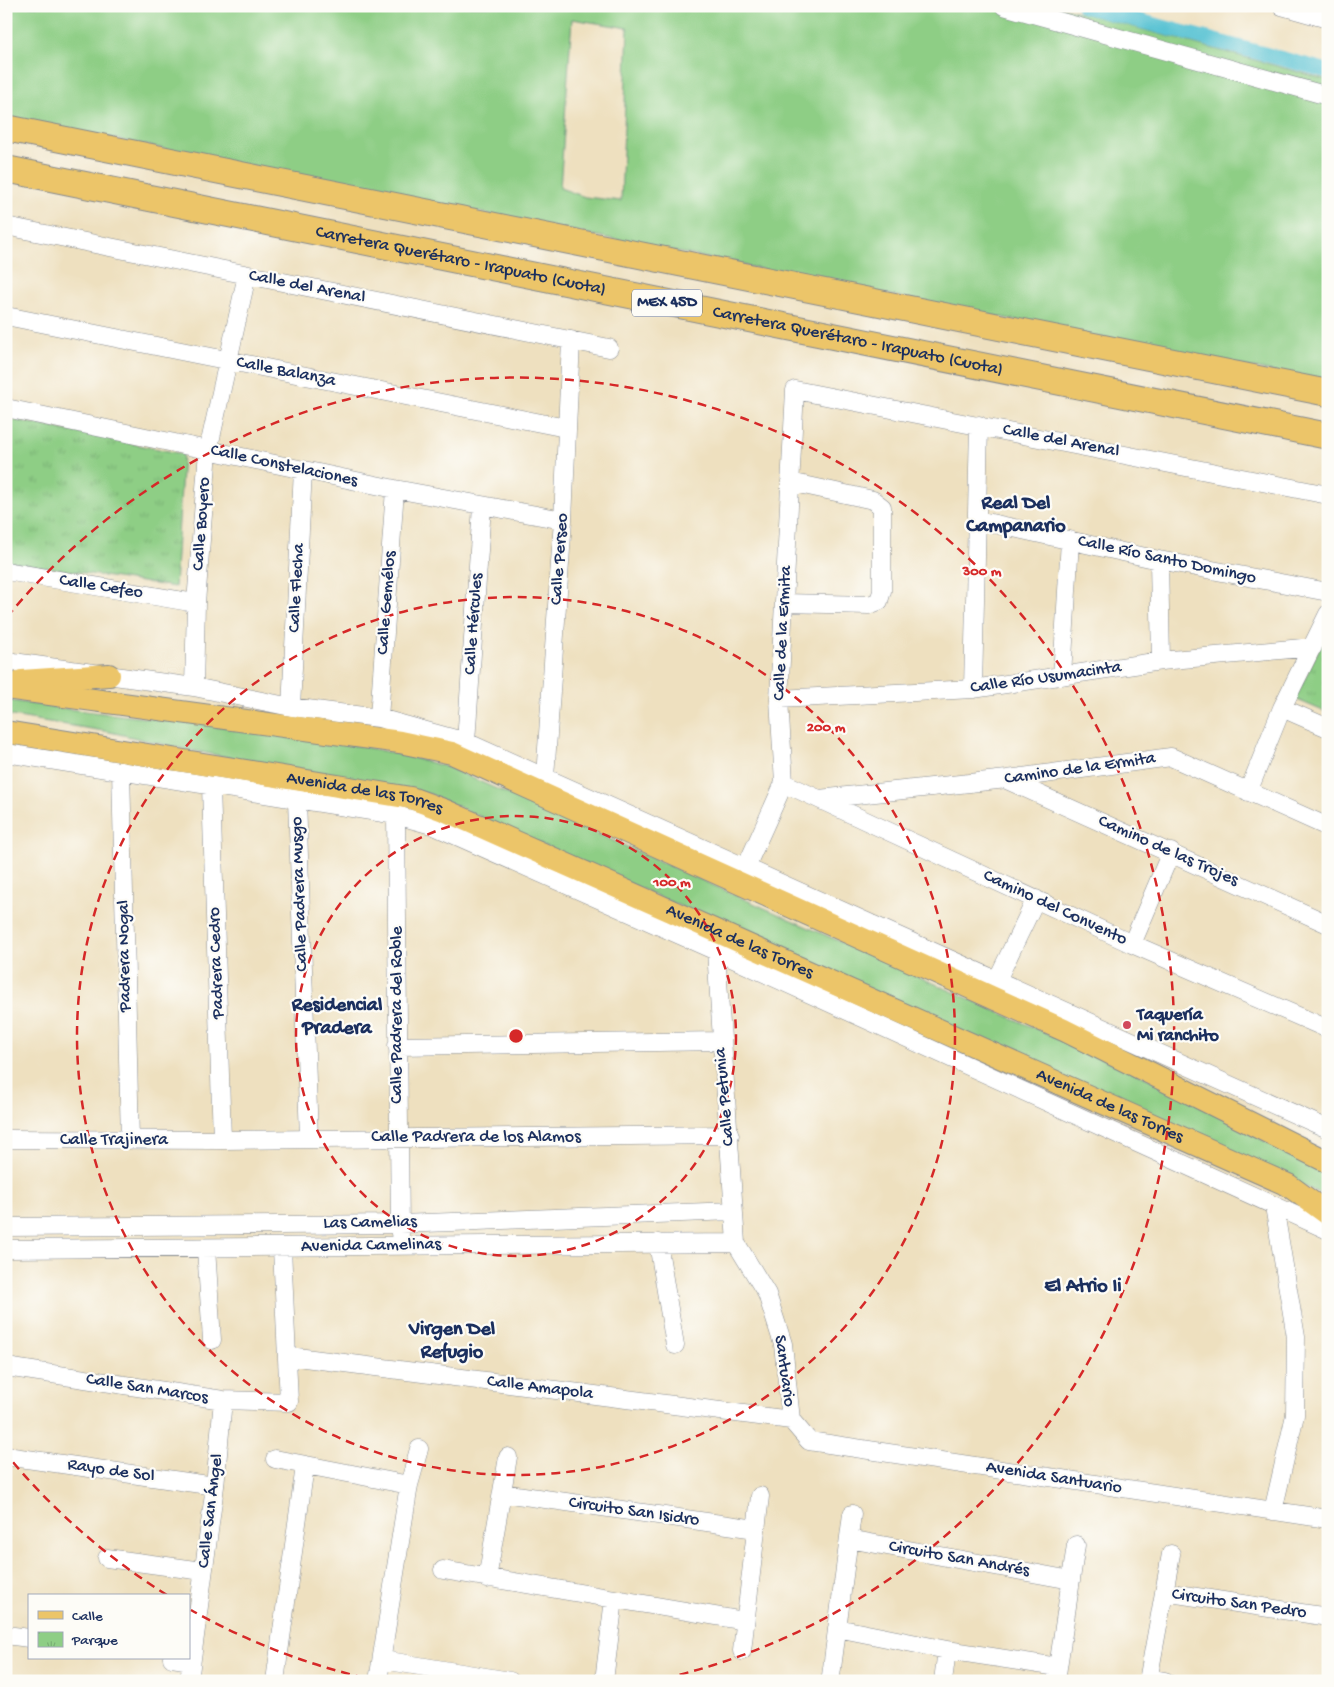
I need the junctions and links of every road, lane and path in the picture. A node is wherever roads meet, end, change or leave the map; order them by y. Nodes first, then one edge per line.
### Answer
1 (1004, 6) edge
2 (1282, 6) edge
3 (1328, 19) edge
4 (1328, 96) edge
5 (6, 128) edge
6 (6, 169) edge
7 (6, 226) edge
8 (247, 275) junction
9 (6, 316) edge
10 (572, 340) junction
11 (609, 348) dead end
12 (228, 360) junction
13 (795, 390) joint
14 (1328, 393) edge
15 (6, 408) edge
16 (979, 425) junction
17 (566, 428) junction
18 (1328, 436) edge
19 (208, 451) junction
20 (303, 470) junction
21 (790, 482) junction
22 (394, 489) junction
23 (1328, 495) edge
24 (482, 506) junction
25 (564, 520) junction
26 (977, 520) junction
27 (1070, 540) junction
28 (1159, 560) junction
29 (6, 571) edge
30 (1328, 592) edge
31 (784, 602) junction
32 (196, 603) junction
33 (1328, 614) edge
34 (1313, 647) junction
35 (6, 661) edge
36 (1161, 661) junction
37 (109, 675) junction
38 (1062, 676) junction
39 (6, 682) edge
40 (194, 687) junction
41 (6, 688) edge
42 (974, 689) junction
43 (779, 699) junction
44 (291, 706) junction
45 (1282, 708) junction
46 (379, 718) junction
47 (1328, 728) edge
48 (6, 732) edge
49 (466, 742) junction
50 (6, 753) edge
51 (121, 771) junction
52 (545, 777) junction
53 (1007, 780) junction
54 (784, 783) junction
55 (211, 786) junction
56 (1248, 792) junction
57 (818, 799) junction
58 (297, 800) junction
59 (396, 815) junction
60 (1328, 827) edge
61 (1171, 852) junction
62 (746, 867) junction
63 (1036, 899) junction
64 (1328, 924) edge
65 (1132, 944) junction
66 (716, 951) junction
67 (997, 980) junction
68 (1328, 1029) edge
69 (720, 1041) junction
70 (397, 1046) junction
71 (1328, 1130) edge
72 (730, 1135) junction
73 (398, 1137) junction
74 (309, 1138) junction
75 (6, 1139) edge
76 (130, 1140) junction
77 (222, 1140) junction
78 (1328, 1162) edge
79 (1274, 1206) junction
80 (733, 1211) junction
81 (1328, 1214) edge
82 (400, 1224) junction
83 (6, 1227) edge
84 (1328, 1230) edge
85 (736, 1242) junction
86 (658, 1243) junction
87 (401, 1246) junction
88 (206, 1248) junction
89 (282, 1248) junction
90 (6, 1249) edge
91 (212, 1340) dead end
92 (675, 1345) dead end
93 (288, 1356) junction
94 (6, 1367) edge
95 (224, 1400) junction
96 (791, 1420) junction
97 (418, 1449) dead end
98 (6, 1456) edge
99 (508, 1457) dead end
100 (276, 1459) dead end
101 (305, 1466) junction
102 (409, 1485) junction
103 (215, 1486) junction
104 (502, 1493) junction
105 (760, 1496) dead end
106 (1273, 1511) junction
107 (852, 1514) dead end
108 (1328, 1519) edge
109 (756, 1529) junction
110 (849, 1539) junction
111 (1076, 1545) dead end
112 (1171, 1554) dead end
113 (107, 1558) dead end
114 (443, 1570) dead end
115 (203, 1571) junction
116 (487, 1579) junction
117 (1071, 1580) junction
118 (1164, 1592) junction
119 (614, 1599) junction
120 (1328, 1617) edge
121 (745, 1621) junction
122 (837, 1628) junction
123 (6, 1635) edge
124 (28, 1638) edge
125 (947, 1650) junction
126 (742, 1651) dead end
127 (185, 1660) edge
128 (383, 1660) junction
129 (191, 1661) junction
130 (1057, 1674) edge
131 (831, 1676) dead end
132 (1154, 1680) edge
133 (189, 1681) edge
134 (275, 1681) edge
135 (378, 1681) edge
136 (510, 1681) edge
137 (604, 1681) edge
138 (943, 1681) edge

1 - 4 street
2 - 3 street
5 - 14 highway, MEX 45D
6 - 18 highway, Carretera Querétaro - Irapuato (Cuota) / MEX 45D
7 - 8 street, Calle del Arenal
8 - 10 street, Calle del Arenal
8 - 12 street, Calle Boyero
9 - 12 street, Calle Balanza
10 - 11 street, Calle del Arenal
10 - 17 street, Calle Perseo
12 - 17 street, Calle Balanza
12 - 19 street, Calle Boyero
13 - 16 street, Calle del Arenal
13 - 21 street, Calle de la Ermita
15 - 19 street, Calle Constelaciones
16 - 23 street, Calle del Arenal
16 - 26 street
17 - 25 street, Calle Perseo
19 - 20 street, Calle Constelaciones
19 - 32 street, Calle Boyero
20 - 22 street, Calle Constelaciones
20 - 44 street, Calle Flecha
21 - 31 street, Calle de la Ermita
21 - 31 street
22 - 24 street, Calle Constelaciones
22 - 46 street, Calle Gemélos
24 - 25 street, Calle Constelaciones
24 - 49 street, Calle Hércules
25 - 52 street, Calle Perseo
26 - 27 street, Calle Río Santo Domingo
26 - 42 street
27 - 28 street, Calle Río Santo Domingo
27 - 38 street
28 - 30 street, Calle Río Santo Domingo
28 - 36 street
29 - 32 street, Calle Cefeo
31 - 43 street, Calle de la Ermita
32 - 40 street, Calle Boyero
33 - 34 street
34 - 36 street, Calle Río Usumacinta
34 - 45 street
35 - 37 street
36 - 38 street, Calle Río Usumacinta
37 - 39 main road
37 - 40 street
38 - 42 street, Calle Río Usumacinta
40 - 44 street
41 - 78 main road
42 - 43 street, Calle Río Usumacinta
43 - 54 street, Calle de la Ermita
44 - 46 street
45 - 47 street
45 - 56 street
46 - 49 street
48 - 81 main road, Avenida de las Torres
49 - 52 street
50 - 51 street, Avenida de las Torres
51 - 55 street, Avenida de las Torres
51 - 76 street, Padrera Nogal
52 - 62 street
53 - 56 street, Camino de la Ermita
53 - 57 street, Camino de la Ermita
53 - 61 street, Camino de las Trojes
54 - 57 street, Camino del Convento
54 - 62 street, Calle de la Ermita
55 - 58 street, Avenida de las Torres
55 - 77 street, Padrera Cedro
56 - 60 street, Camino de la Ermita
57 - 63 street, Camino del Convento
58 - 59 street, Avenida de las Torres
58 - 74 street, Calle Padrera Musgo
59 - 66 street, Avenida de las Torres
59 - 70 street, Calle Padrera del Roble
61 - 64 street, Camino de las Trojes
61 - 65 street
62 - 67 street
63 - 65 street, Camino del Convento
63 - 67 street
65 - 68 street, Camino del Convento
66 - 69 street, Calle Petunia
66 - 79 street, Avenida de las Torres
67 - 71 street
69 - 70 street
69 - 72 street, Calle Petunia
70 - 73 street, Calle Padrera del Roble
72 - 73 street, Calle Padrera de los Alamos
72 - 80 street, Calle Petunia
73 - 74 street, Calle Padrera de los Alamos
73 - 82 street, Calle Padrera del Roble
74 - 77 street, Calle Padrera de los Alamos
75 - 76 street, Calle Trajinera
76 - 77 street, Calle Trajinera
79 - 84 street, Avenida de las Torres
79 - 106 street
80 - 82 street, Las Camelias
80 - 85 street, Calle Petunia
82 - 83 street, Las Camelias
82 - 87 street, Calle Padrera del Roble
85 - 86 street, Avenida Camelinas
85 - 96 street, Santuario
86 - 87 street, Avenida Camelinas
86 - 92 street
87 - 89 street, Avenida Camelinas
88 - 89 street, Avenida Camelinas
88 - 90 street, Avenida Camelinas
88 - 91 street
89 - 93 street
93 - 95 street, Calle San Marcos
93 - 96 street, Calle Amapola
94 - 95 street, Calle San Marcos
95 - 103 street, Calle San Ángel
96 - 106 street, Avenida Santuario
97 - 102 street
98 - 103 street, Rayo de Sol
99 - 104 street
100 - 101 street
101 - 102 street
101 - 134 street
102 - 128 street
103 - 115 street, Calle San Ángel
104 - 109 street, Circuito San Isidro
104 - 116 street
105 - 109 street
106 - 108 street, Avenida Santuario
107 - 110 street
109 - 121 street
110 - 117 street, Circuito San Andrés
110 - 122 street
111 - 117 street
112 - 118 street
113 - 115 street
114 - 116 street
115 - 129 street, Calle San Ángel
116 - 119 street
117 - 130 street
118 - 120 street, Circuito San Pedro
118 - 132 street, Circuito San Pedro
119 - 121 street
119 - 137 street
121 - 126 street
122 - 125 street
122 - 131 street
123 - 124 street
125 - 130 street
125 - 138 street
127 - 129 street
128 - 135 street
128 - 136 street
129 - 133 street, Calle San Ángel

